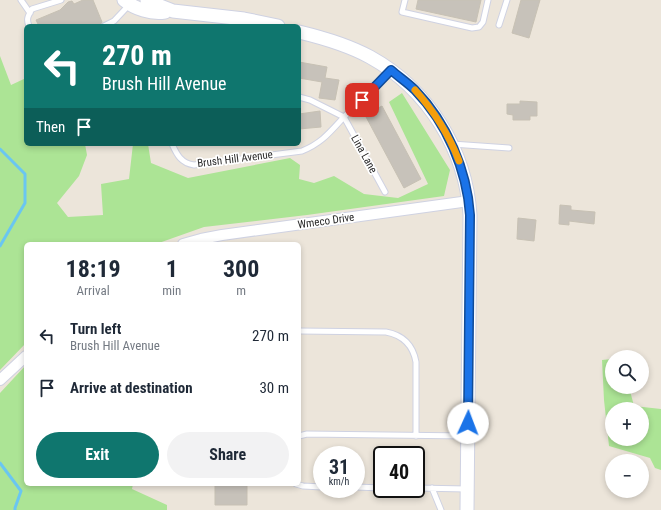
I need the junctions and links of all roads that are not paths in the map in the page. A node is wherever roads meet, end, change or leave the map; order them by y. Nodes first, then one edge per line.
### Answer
1 (21, 0) edge
2 (61, 0) edge
3 (147, 0) edge
4 (404, 0) edge
5 (488, 0) edge
6 (507, 0) edge
7 (125, 1) edge
8 (173, 11) junction
9 (30, 13) junction
10 (28, 24) edge
11 (108, 24) edge
12 (268, 24) edge
13 (499, 25) dead end
14 (301, 33) edge
15 (391, 70) junction
16 (301, 98) edge
17 (344, 116) junction
18 (451, 144) junction
19 (173, 146) edge
20 (509, 148) dead end
21 (385, 192) dead end
22 (469, 201) junction
23 (190, 242) edge
24 (301, 331) edge
25 (24, 358) edge
26 (0, 380) edge
27 (301, 436) edge
28 (416, 436) junction
29 (468, 436) junction
30 (301, 485) edge
31 (313, 487) edge
32 (425, 488) edge
33 (432, 488) junction
34 (468, 489) junction
35 (441, 510) edge
36 (467, 510) edge

1 - 9 lane
2 - 9 lane
3 - 8 street
4 - 5 lane
6 - 13 lane
7 - 8 street
7 - 11 lane
8 - 12 street
9 - 10 lane
14 - 15 street
15 - 17 lane, Brush Hill Avenue
15 - 18 street
16 - 17 lane
17 - 19 lane, Brush Hill Avenue
17 - 21 lane, Lina Lane
18 - 20 lane
18 - 22 street
22 - 23 street, Wmeco Drive
22 - 29 street
24 - 28 lane
25 - 26 street
27 - 28 lane
28 - 29 lane
29 - 34 street
30 - 31 lane
32 - 33 lane
33 - 34 lane
33 - 35 lane
34 - 36 street

